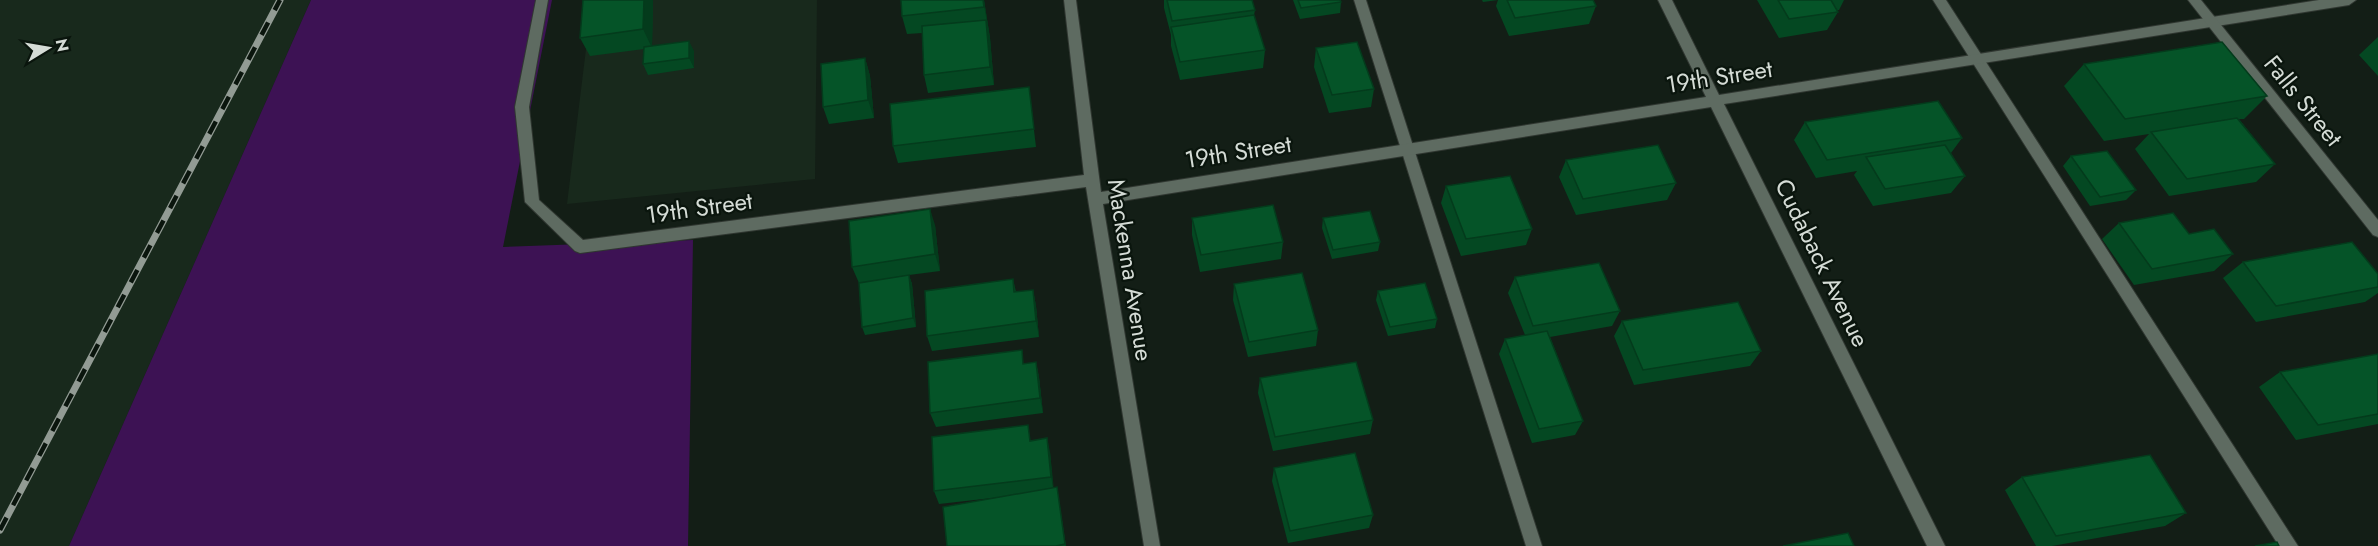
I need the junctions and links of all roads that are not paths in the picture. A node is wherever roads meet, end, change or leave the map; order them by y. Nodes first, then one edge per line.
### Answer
1 (542, 0) edge
2 (1070, 0) edge
3 (1360, 0) edge
4 (1665, 0) edge
5 (1939, 0) edge
6 (2194, 0) edge
7 (2349, 0) edge
8 (2212, 23) junction
9 (1979, 60) junction
10 (1717, 101) junction
11 (1408, 147) junction
12 (1092, 180) junction
13 (1095, 199) junction
14 (2378, 231) edge
15 (1152, 546) edge
16 (1534, 546) edge
17 (1936, 546) edge
18 (2289, 546) edge

1 - 12 street, 19th Street
2 - 12 street, Mackenna Avenue
3 - 11 street
4 - 10 street, Cudaback Avenue
5 - 9 street
6 - 8 street, Falls Street
7 - 8 street, 19th Street
8 - 9 street, 19th Street
8 - 14 street, Falls Street
9 - 10 street, 19th Street
9 - 18 street
10 - 11 street, 19th Street
10 - 17 street, Cudaback Avenue
11 - 13 street, 19th Street
11 - 16 street
12 - 13 street, Mackenna Avenue
13 - 15 street, Mackenna Avenue

